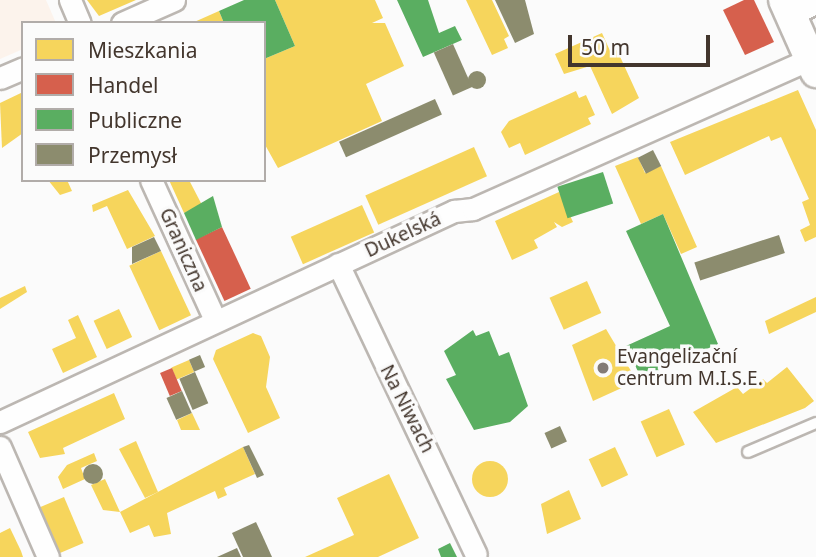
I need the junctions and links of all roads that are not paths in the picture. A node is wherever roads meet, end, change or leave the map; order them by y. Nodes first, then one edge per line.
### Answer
1 (70, 0) edge
2 (174, 0) edge
3 (797, 6) edge
4 (79, 21) edge
5 (127, 21) edge
6 (813, 65) edge
7 (21, 69) edge
8 (0, 78) edge
9 (152, 182) edge
10 (338, 264) junction
11 (215, 320) junction
12 (0, 422) edge
13 (816, 423) edge
14 (0, 447) edge
15 (748, 452) dead end
16 (476, 554) dead end
17 (48, 557) edge

1 - 4 street
2 - 5 street
3 - 6 street
6 - 10 street, Dukelská
7 - 8 street
9 - 11 street, Graniczna
10 - 11 street, Dukelská
10 - 16 street, Na Niwach
11 - 12 street, Dukelská
13 - 15 lane
14 - 17 street

